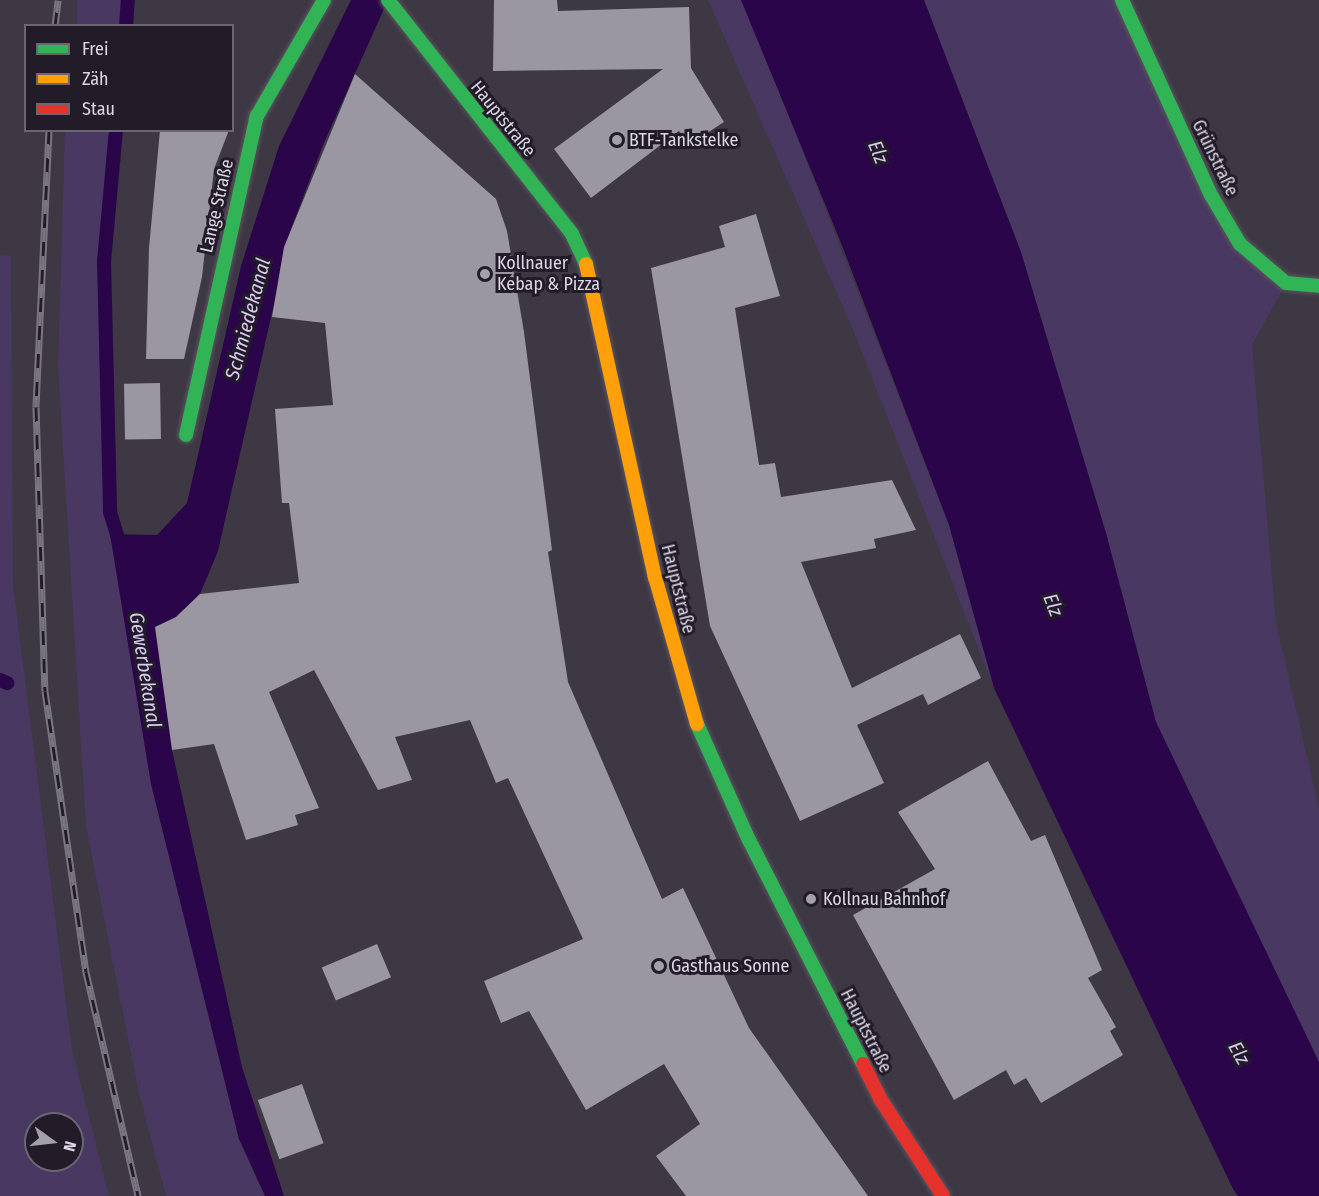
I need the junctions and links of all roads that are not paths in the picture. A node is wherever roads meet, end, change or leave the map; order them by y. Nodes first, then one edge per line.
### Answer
1 (324, 0) edge
2 (388, 0) edge
3 (1122, 0) edge
4 (1319, 286) edge
5 (186, 435) dead end
6 (943, 1196) edge

1 - 5 street, Lange Straße
2 - 6 street, Hauptstraße
3 - 4 street, Grünstraße

